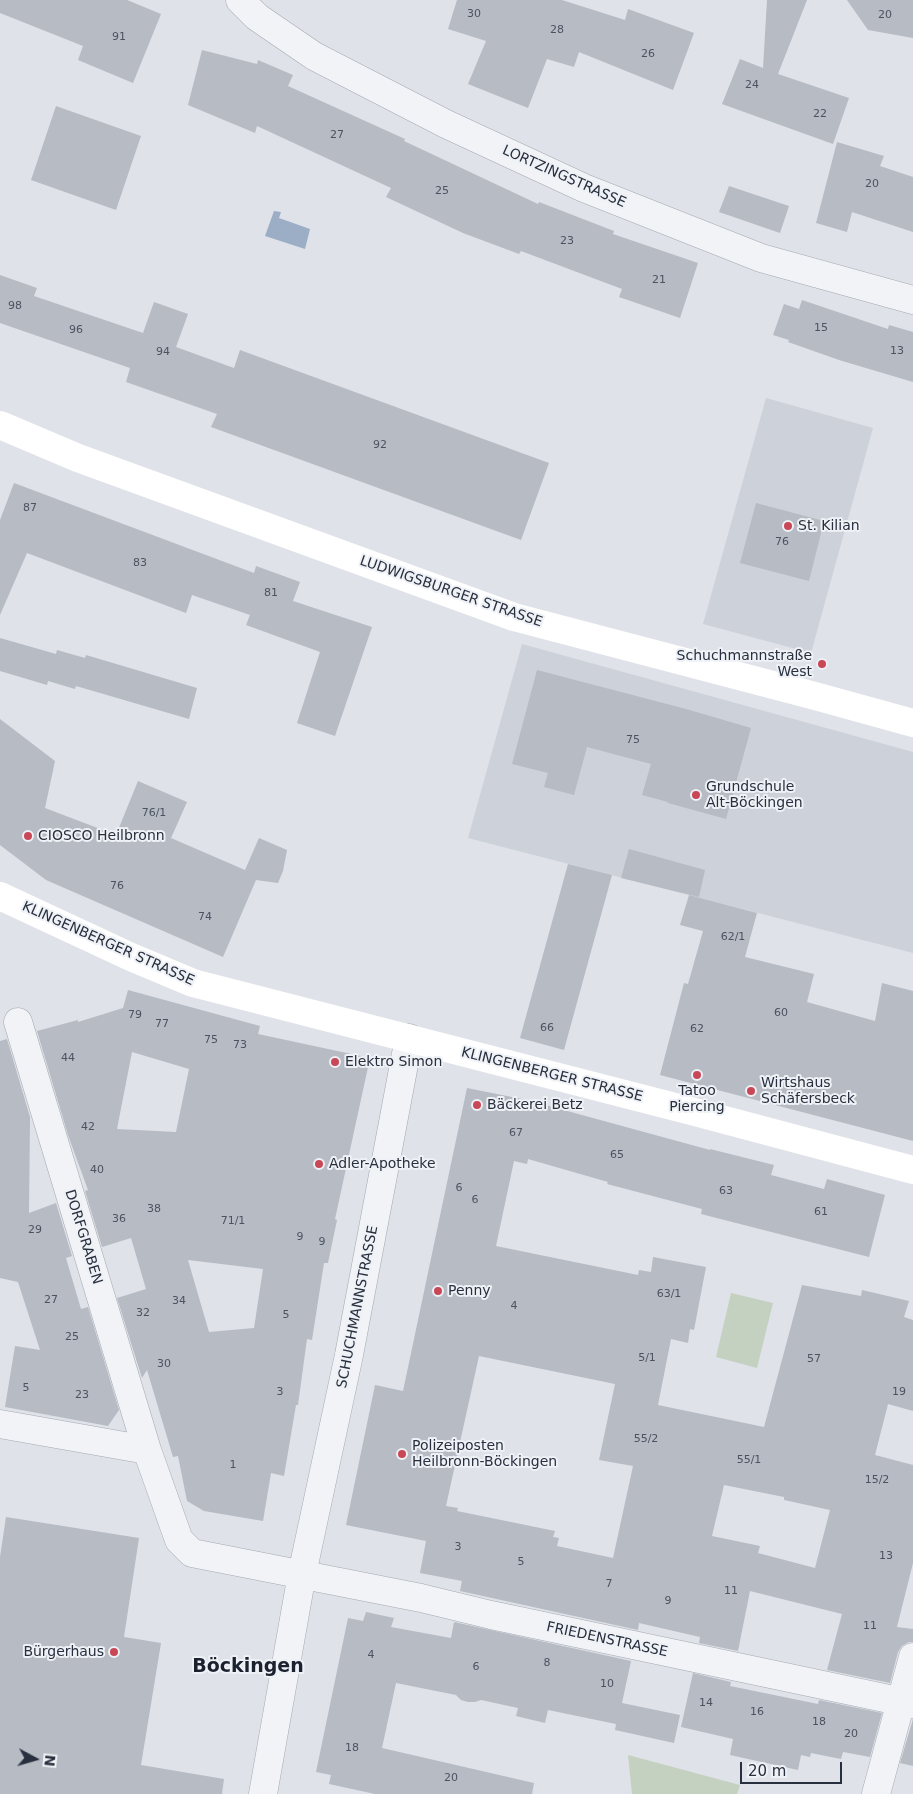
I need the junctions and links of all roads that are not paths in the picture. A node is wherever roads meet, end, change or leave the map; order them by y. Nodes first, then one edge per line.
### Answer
1 (240, 0) edge
2 (913, 300) edge
3 (0, 425) edge
4 (913, 724) edge
5 (0, 896) edge
6 (18, 1022) dead end
7 (409, 1038) junction
8 (913, 1170) edge
9 (0, 1424) edge
10 (148, 1450) junction
11 (302, 1574) junction
12 (913, 1657) edge
13 (907, 1703) edge
14 (263, 1794) edge
15 (876, 1794) edge

1 - 2 street, LORTZINGSTRASSE
3 - 4 street, LUDWIGSBURGER STRASSE
5 - 7 street, KLINGENBERGER STRASSE
6 - 10 street, DORFGRABEN
7 - 8 street, KLINGENBERGER STRASSE
7 - 11 street, SCHUCHMANNSTRASSE
9 - 10 street
10 - 11 street, DORFGRABEN
11 - 13 street, FRIEDENSTRASSE
11 - 14 street, SCHUCHMANNSTRASSE
12 - 13 street
13 - 15 street

